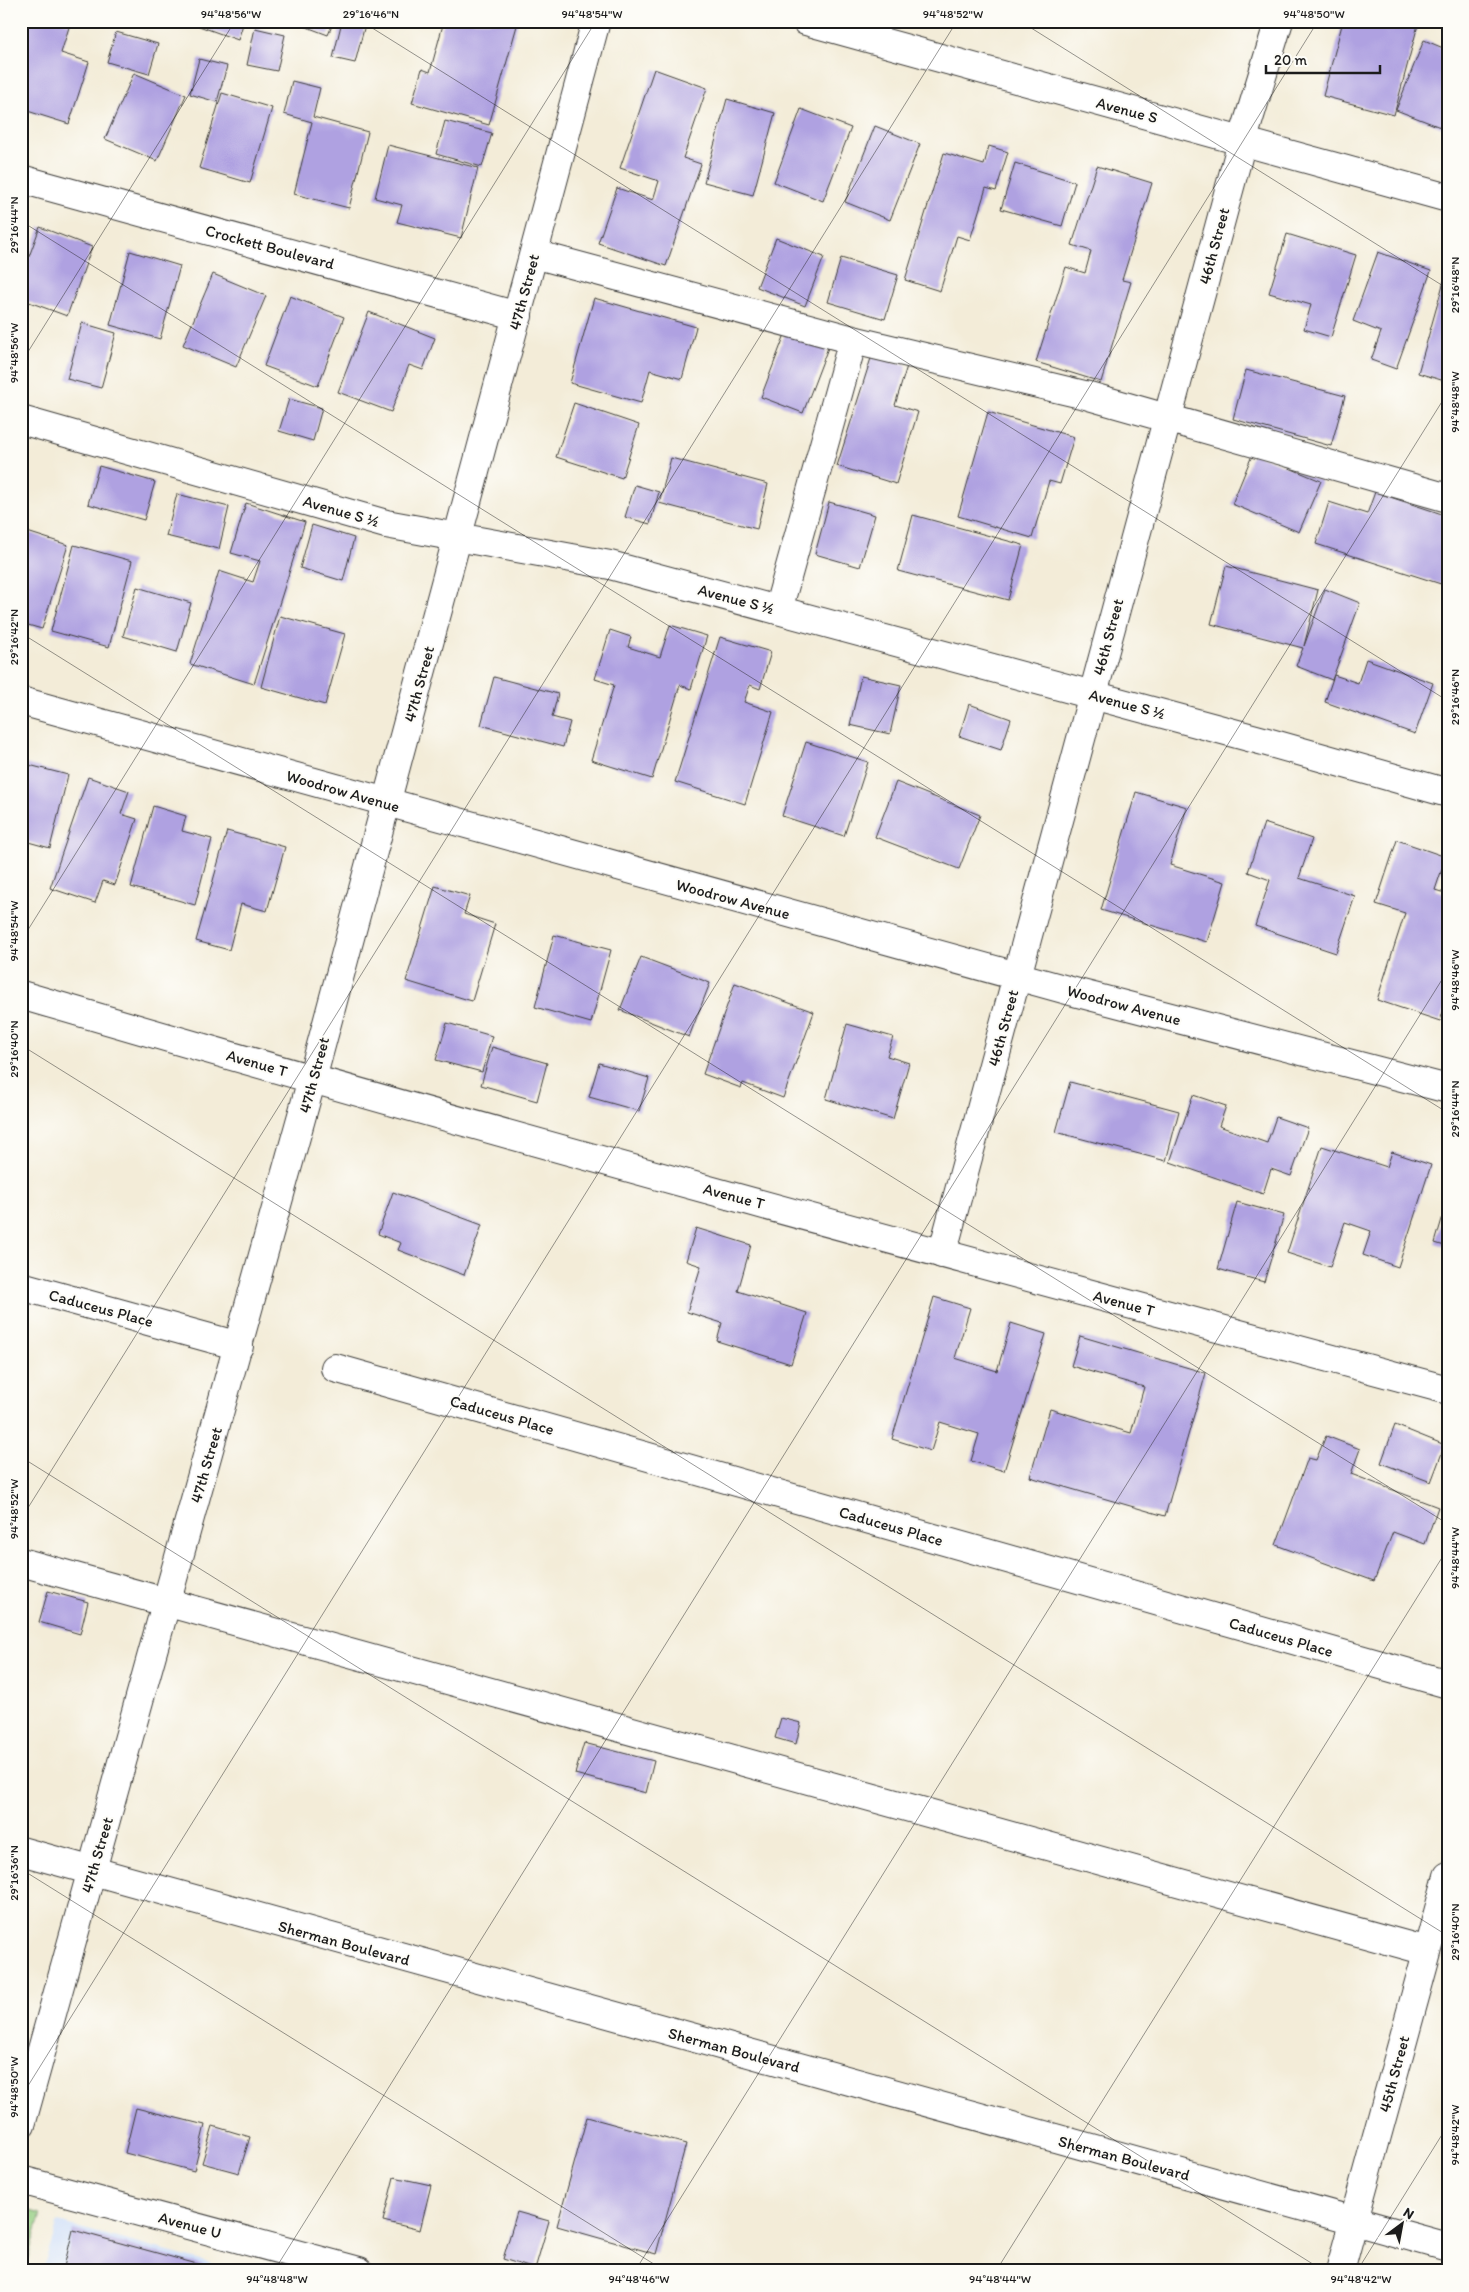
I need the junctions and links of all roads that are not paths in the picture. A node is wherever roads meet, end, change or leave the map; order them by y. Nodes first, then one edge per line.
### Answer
1 (596, 21) edge
2 (806, 21) edge
3 (1279, 21) edge
4 (1242, 142) junction
5 (21, 179) edge
6 (1448, 198) edge
7 (534, 254) junction
8 (518, 316) junction
9 (853, 340) junction
10 (1168, 418) junction
11 (21, 420) edge
12 (1448, 498) edge
13 (459, 537) junction
14 (778, 610) junction
15 (1093, 695) junction
16 (21, 701) edge
17 (1448, 793) edge
18 (387, 803) junction
19 (1016, 976) junction
20 (21, 995) edge
21 (312, 1079) junction
22 (1448, 1089) edge
23 (942, 1254) junction
24 (21, 1286) edge
25 (240, 1346) junction
26 (335, 1368) dead end
27 (1448, 1390) edge
28 (21, 1562) edge
29 (168, 1602) junction
30 (1448, 1684) edge
31 (21, 1851) edge
32 (92, 1872) junction
33 (1448, 1876) edge
34 (1427, 1951) junction
35 (21, 2125) edge
36 (21, 2180) edge
37 (1353, 2222) junction
38 (1448, 2247) edge
39 (360, 2271) edge
40 (1340, 2271) edge

1 - 7 street, 47th Street
2 - 4 street, Avenue S
3 - 4 street, 46th Street
4 - 6 street, Avenue S
4 - 10 street, 46th Street
5 - 8 street, Crockett Boulevard
7 - 8 street, 47th Street
7 - 9 street
8 - 13 street, 47th Street
9 - 10 street
9 - 14 street
10 - 12 street
10 - 15 street, 46th Street
11 - 13 street, Avenue S ½
13 - 14 street, Avenue S ½
13 - 18 street, 47th Street
14 - 15 street, Avenue S ½
15 - 17 street, Avenue S ½
15 - 19 street, 46th Street
16 - 18 street, Woodrow Avenue
18 - 19 street, Woodrow Avenue
18 - 21 street, 47th Street
19 - 22 street, Woodrow Avenue
19 - 23 street, 46th Street
20 - 21 street, Avenue T
21 - 23 street, Avenue T
21 - 25 street, 47th Street
23 - 27 street, Avenue T
24 - 25 street, Caduceus Place
25 - 29 street, 47th Street
26 - 30 street, Caduceus Place
28 - 29 street
29 - 32 street, 47th Street
29 - 34 street
31 - 32 street, Sherman Boulevard
32 - 35 street, 47th Street
32 - 37 street, Sherman Boulevard
33 - 34 street, 45th Street
34 - 37 street, 45th Street
36 - 39 street, Avenue U
37 - 38 street, Sherman Boulevard
37 - 40 street, 45th Street

